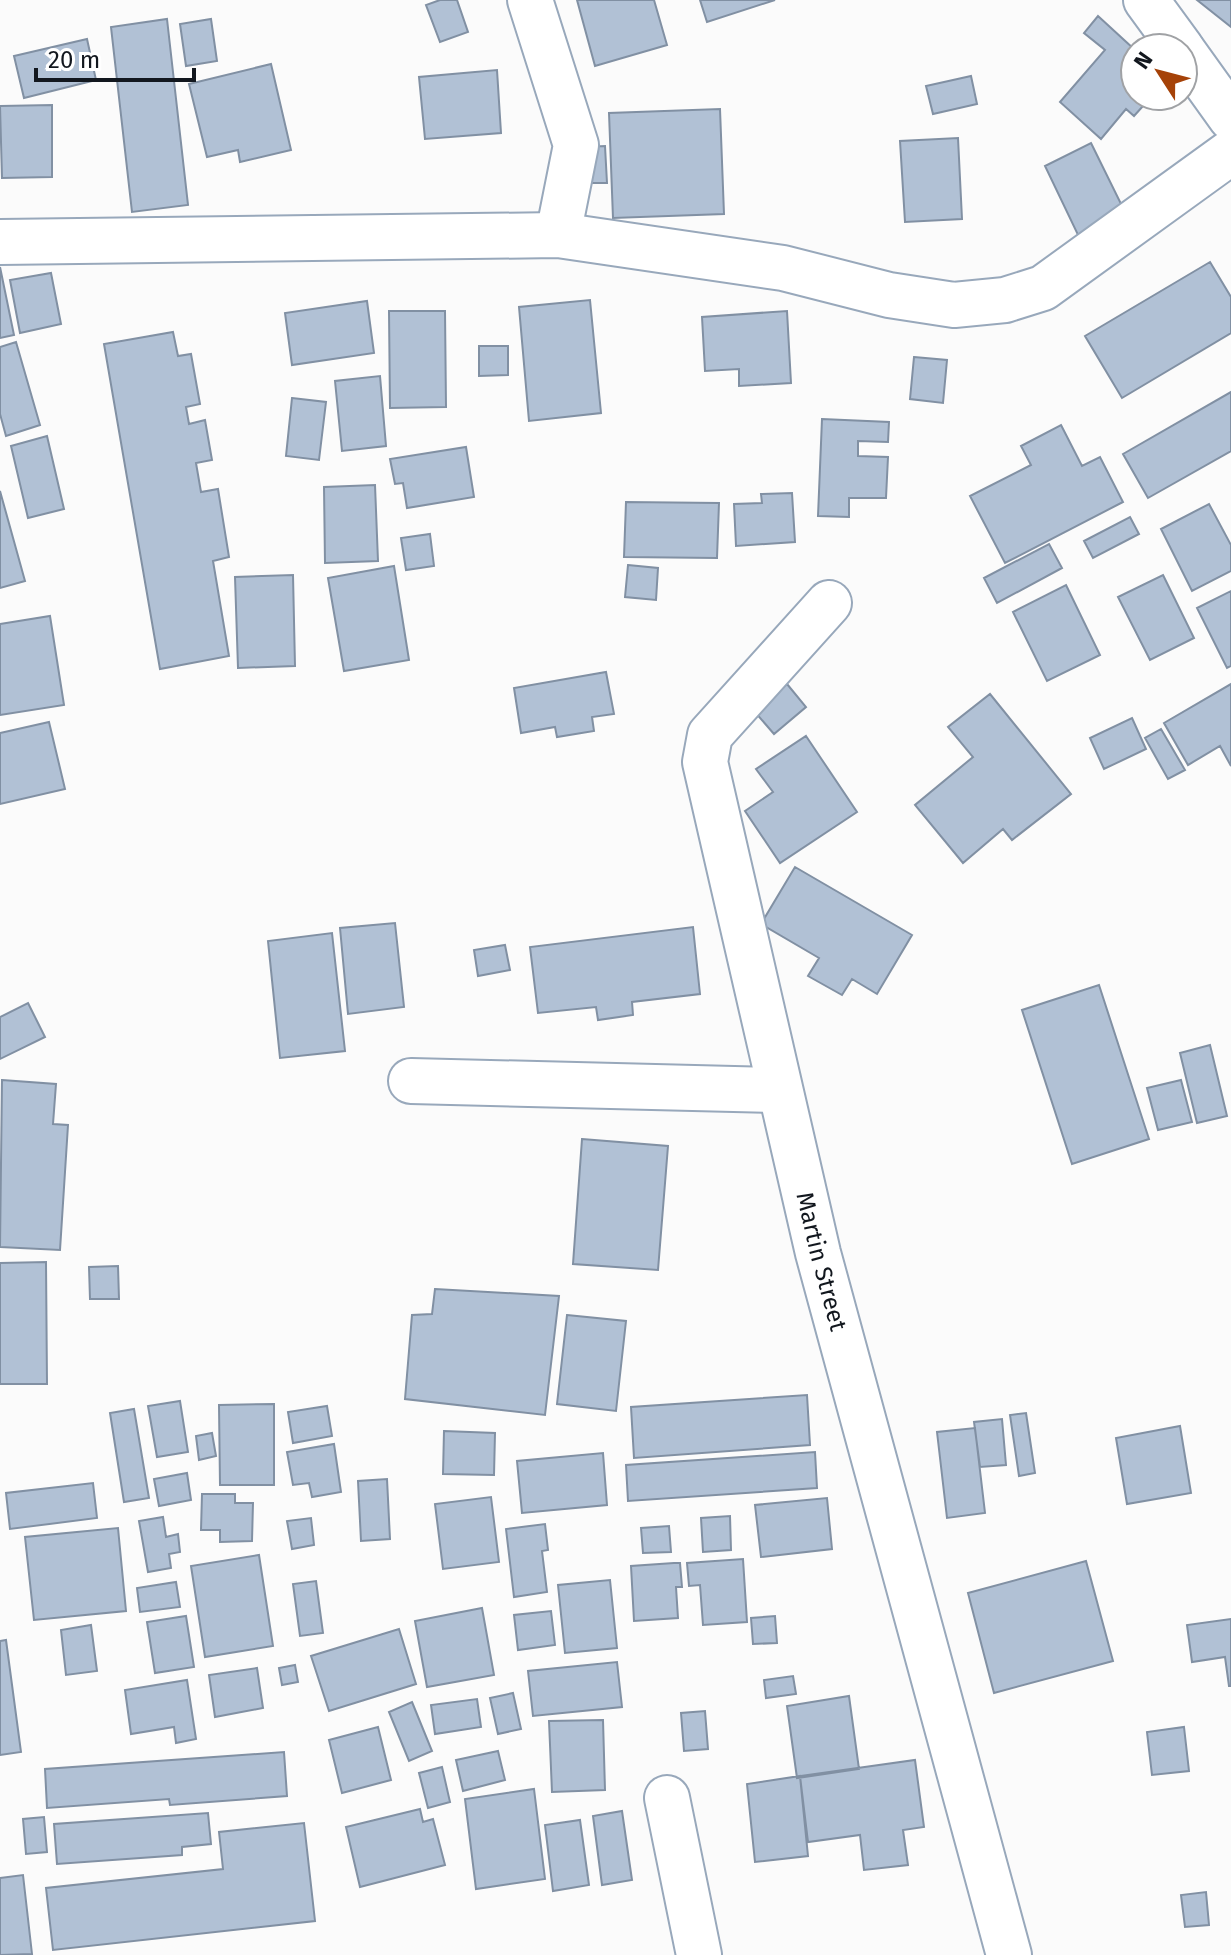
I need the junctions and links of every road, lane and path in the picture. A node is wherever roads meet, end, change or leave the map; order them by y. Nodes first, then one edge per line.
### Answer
1 (530, 0) edge
2 (1146, 0) edge
3 (1169, 32) edge
4 (1199, 74) edge
5 (1231, 118) edge
6 (1231, 152) edge
7 (558, 235) junction
8 (0, 242) edge
9 (829, 603) dead end
10 (411, 1081) dead end
11 (779, 1090) junction
12 (667, 1798) dead end
13 (699, 1955) edge
14 (1009, 1955) edge

1 - 7 street
2 - 3 street
4 - 5 street
6 - 7 street
7 - 8 street
9 - 11 street, Martin Street
10 - 11 street
11 - 14 street, Martin Street
12 - 13 street

